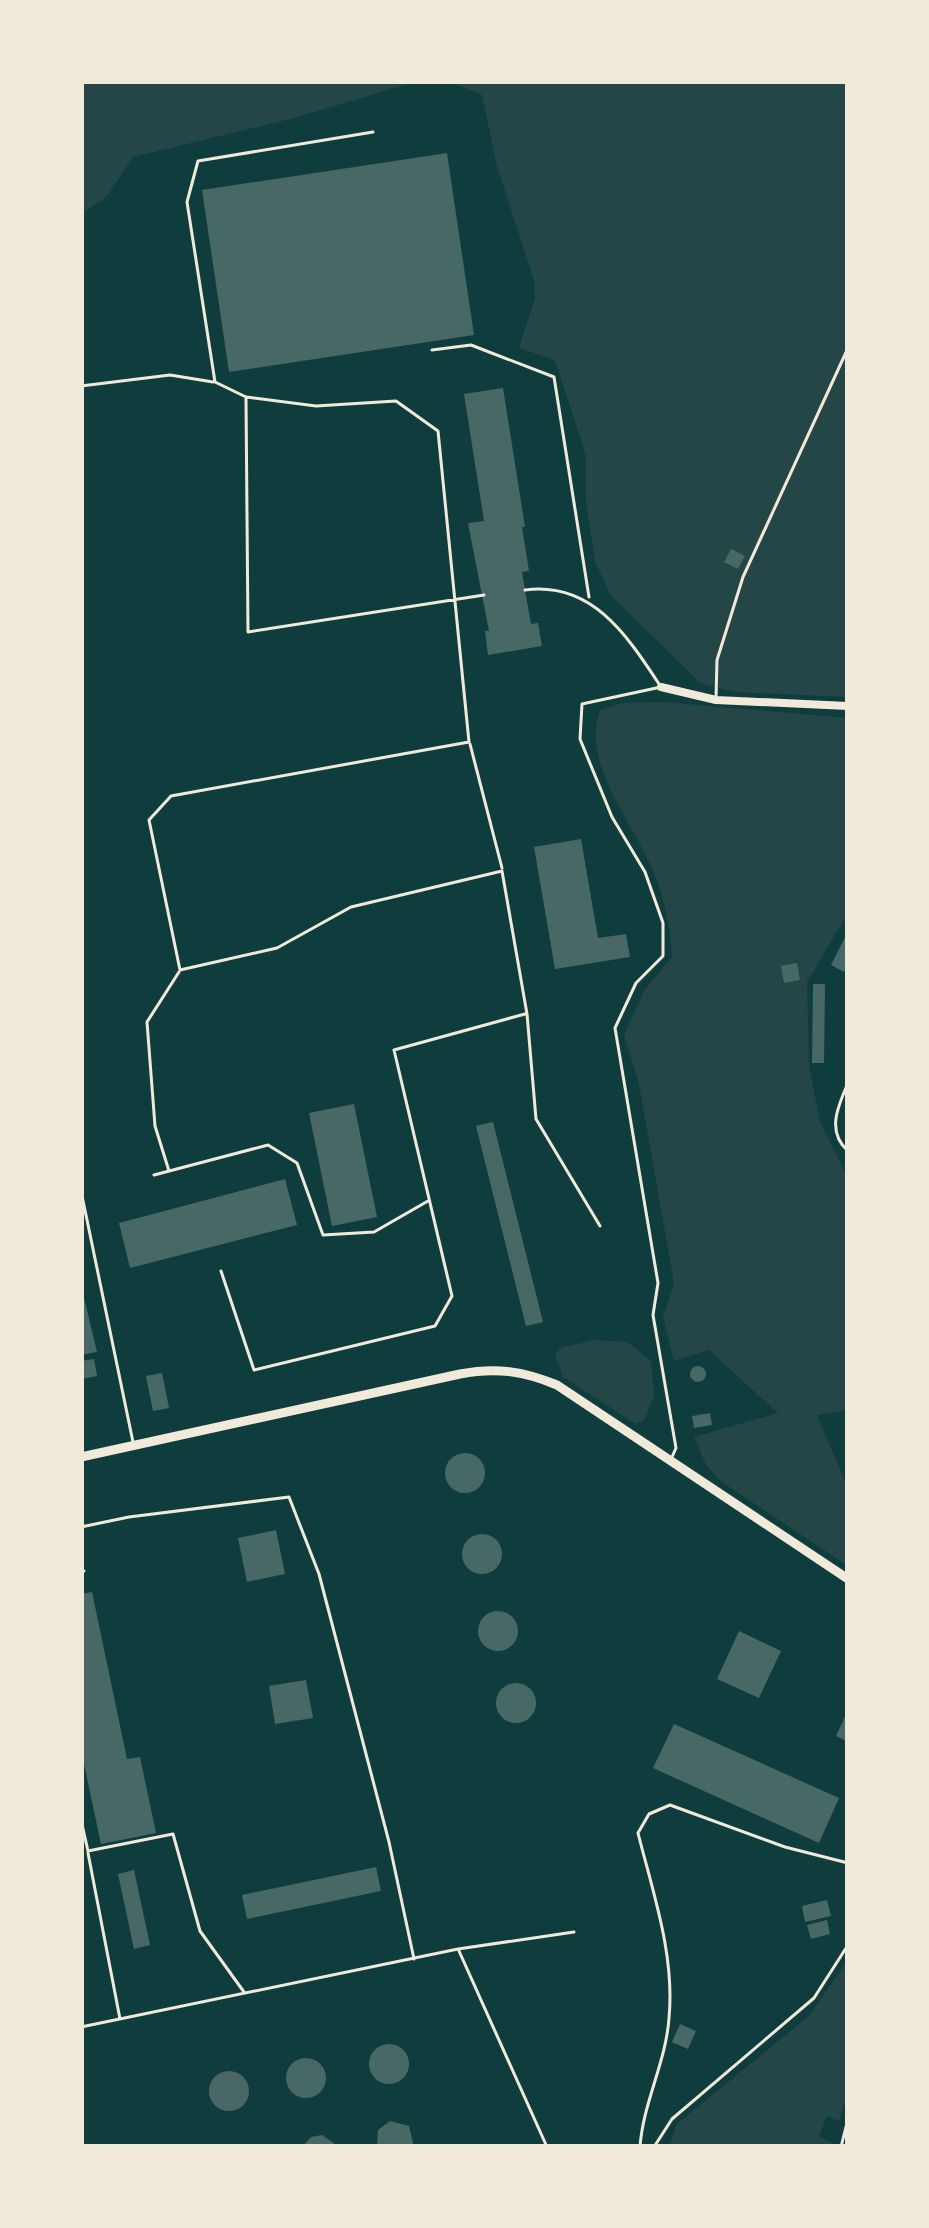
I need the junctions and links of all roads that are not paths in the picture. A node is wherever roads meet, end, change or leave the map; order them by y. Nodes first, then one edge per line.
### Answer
1 (373, 132) dead end
2 (848, 348) edge
3 (432, 350) dead end
4 (215, 382) junction
5 (81, 386) edge
6 (246, 397) junction
7 (525, 590) dead end
8 (484, 596) dead end
9 (453, 599) junction
10 (589, 599) junction
11 (661, 687) junction
12 (716, 700) junction
13 (848, 706) edge
14 (469, 742) junction
15 (502, 871) junction
16 (180, 970) junction
17 (526, 1014) junction
18 (848, 1083) edge
19 (848, 1151) edge
20 (169, 1171) junction
21 (154, 1175) dead end
22 (81, 1191) edge
23 (429, 1201) junction
24 (600, 1226) dead end
25 (221, 1271) dead end
26 (134, 1445) junction
27 (81, 1457) edge
28 (671, 1459) junction
29 (81, 1527) edge
30 (848, 1580) edge
31 (81, 1820) edge
32 (88, 1851) junction
33 (848, 1863) edge
34 (574, 1932) dead end
35 (848, 1945) edge
36 (458, 1949) junction
37 (414, 1959) junction
38 (245, 1993) junction
39 (121, 2019) junction
40 (81, 2027) edge
41 (848, 2119) edge
42 (547, 2147) edge
43 (640, 2147) edge
44 (654, 2147) edge
45 (841, 2147) edge

1 - 4 lane
2 - 12 lane
3 - 10 lane
4 - 5 lane
4 - 6 lane
6 - 9 lane
6 - 9 lane
7 - 10 lane
8 - 9 lane
9 - 14 lane
10 - 11 lane
11 - 12 street
11 - 28 lane
12 - 13 street
14 - 15 lane
14 - 16 lane
15 - 16 lane
15 - 17 lane
16 - 20 lane
17 - 23 lane
17 - 24 lane
18 - 19 lane
20 - 21 lane
20 - 23 lane
22 - 26 lane
23 - 25 lane
26 - 27 street
26 - 28 street
28 - 30 street
29 - 37 lane
31 - 32 lane
32 - 38 lane
32 - 39 lane
33 - 43 lane
34 - 36 lane
35 - 44 lane
36 - 37 lane
36 - 42 lane
37 - 38 lane
38 - 39 lane
39 - 40 lane
41 - 45 lane

